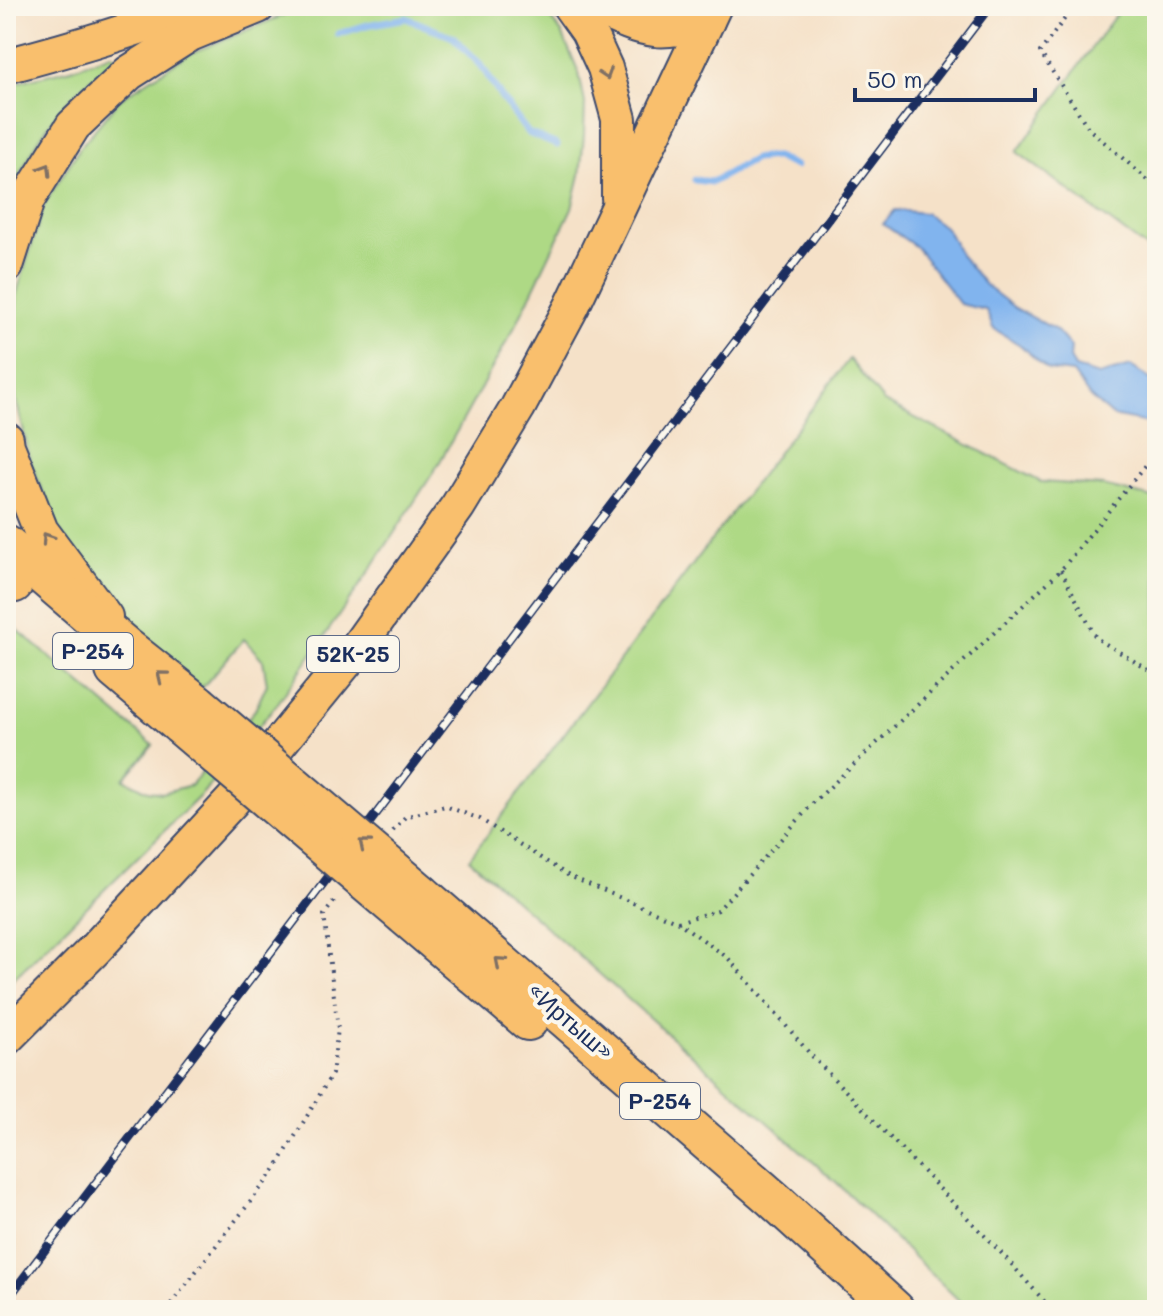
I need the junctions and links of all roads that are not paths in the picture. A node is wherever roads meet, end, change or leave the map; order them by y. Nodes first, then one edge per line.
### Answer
1 (196, 6) edge
2 (258, 6) edge
3 (570, 6) edge
4 (594, 6) edge
5 (711, 13) edge
6 (6, 66) edge
7 (619, 210) junction
8 (6, 266) edge
9 (6, 439) edge
10 (6, 544) edge
11 (9, 580) edge
12 (126, 647) junction
13 (189, 715) junction
14 (414, 905) junction
15 (6, 1038) edge
16 (858, 1310) edge
17 (895, 1310) edge

1 - 6 main road
8 -> 2 main road
3 -> 7 main road
4 - 5 main road
5 - 7 main road, 52К-25
7 - 15 main road, 52К-25
12 -> 9 main road
10 - 12 highway, Р-254
11 - 13 highway, Р-254
13 -> 12 highway, Р-254
13 - 14 highway, Р-254, bridge
14 - 16 highway, «Иртыш» / Р-254
17 -> 14 highway, «Иртыш» / Р-254

